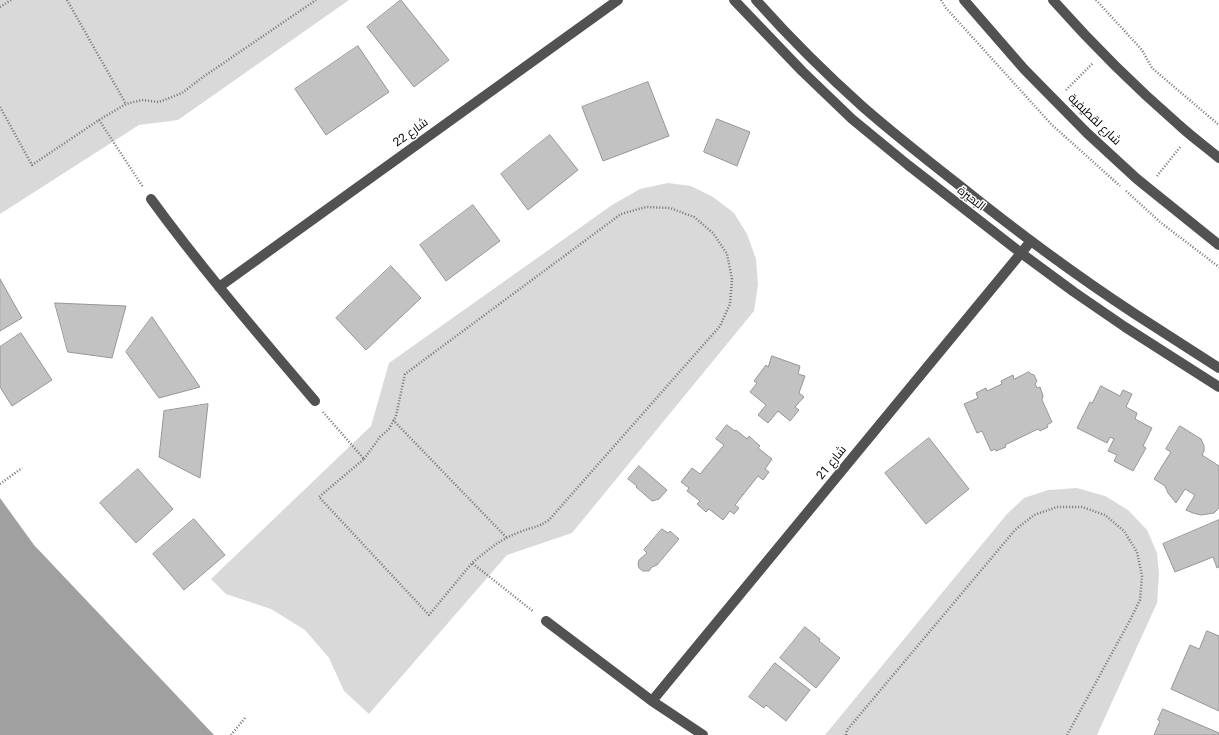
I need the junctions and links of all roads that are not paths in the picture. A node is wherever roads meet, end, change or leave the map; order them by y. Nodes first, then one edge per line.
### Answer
1 (618, 0) edge
2 (734, 0) edge
3 (756, 0) edge
4 (964, 0) edge
5 (1053, 0) edge
6 (854, 98) junction
7 (844, 110) junction
8 (1219, 158) edge
9 (151, 199) road end
10 (1031, 241) junction
11 (1219, 245) edge
12 (1021, 254) junction
13 (219, 287) junction
14 (1196, 353) junction
15 (1189, 368) junction
16 (1219, 368) edge
17 (1219, 387) edge
18 (315, 402) road end
19 (546, 621) road end
20 (652, 700) junction
21 (703, 735) edge

1 - 13 street, شارع 22
2 - 7 street, البحيرة
3 - 6 street, البحيرة
4 - 11 street, شارع لقطيفية
5 - 8 street
6 - 7 street
6 - 10 street, البحيرة
7 - 12 street, البحيرة
9 - 13 street
10 - 12 street, شارع 21
10 - 14 street, البحيرة
12 - 15 street, البحيرة
12 - 20 street, شارع 21
13 - 18 street
14 - 15 street
14 - 16 street, البحيرة
15 - 17 street, البحيرة
19 - 20 street
20 - 21 street

